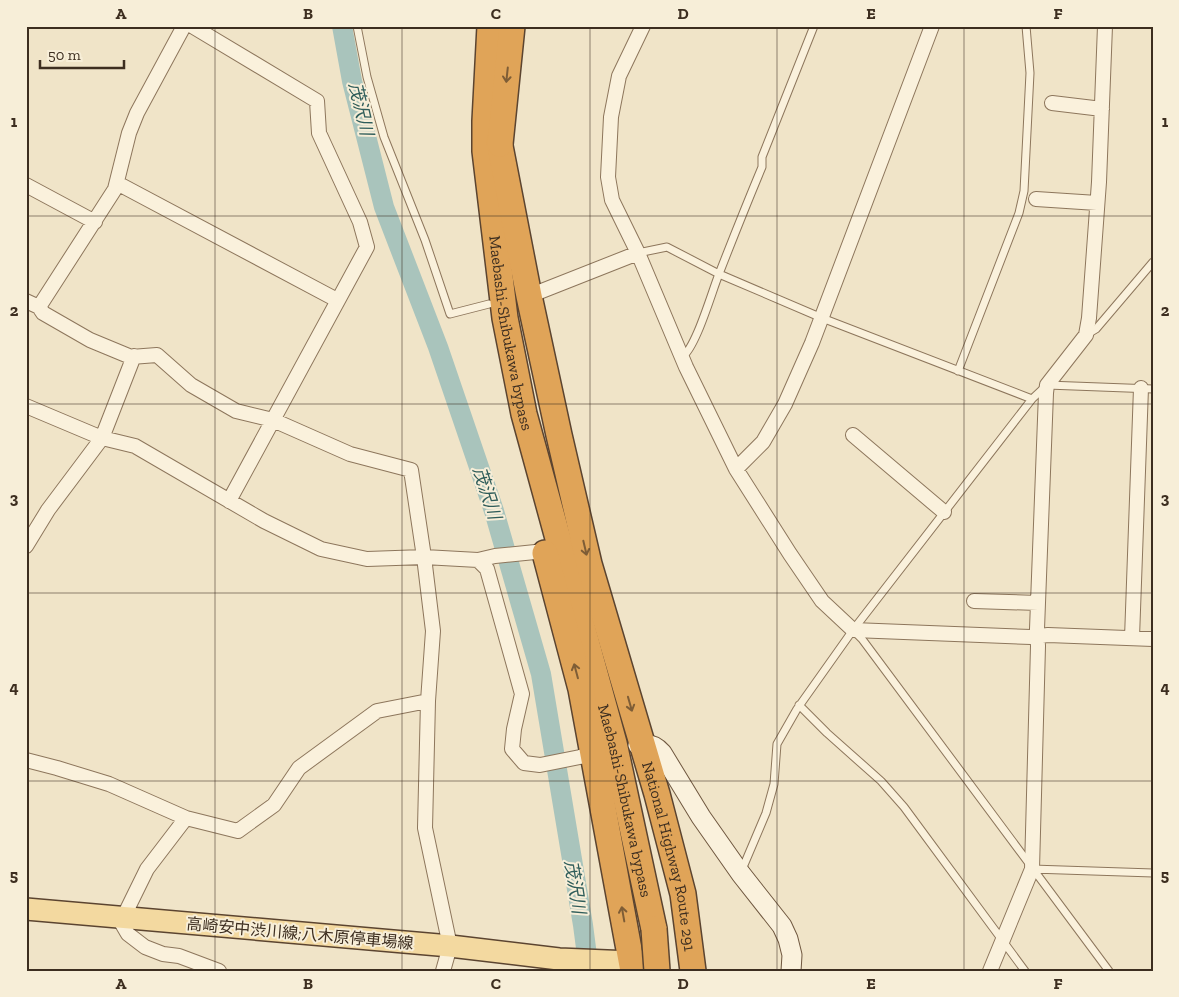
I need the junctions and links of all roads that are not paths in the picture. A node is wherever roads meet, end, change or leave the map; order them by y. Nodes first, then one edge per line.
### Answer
1 (184, 26) edge
2 (192, 26) edge
3 (357, 26) edge
4 (476, 26) edge
5 (490, 26) edge
6 (512, 26) edge
7 (643, 26) edge
8 (814, 26) edge
9 (932, 26) edge
10 (1026, 26) edge
11 (1105, 26) edge
12 (1052, 103) dead end
13 (1102, 109) junction
14 (485, 121) junction
15 (492, 146) junction
16 (117, 184) junction
17 (26, 186) edge
18 (1036, 198) dead end
19 (1097, 203) junction
20 (95, 222) junction
21 (638, 253) junction
22 (1153, 262) edge
23 (718, 274) junction
24 (529, 296) junction
25 (337, 300) junction
26 (32, 304) edge
27 (489, 304) junction
28 (822, 318) junction
29 (1086, 335) junction
30 (134, 356) junction
31 (682, 357) junction
32 (958, 371) junction
33 (1047, 385) junction
34 (1147, 389) edge
35 (1032, 400) junction
36 (26, 406) edge
37 (273, 420) junction
38 (852, 435) dead end
39 (102, 438) junction
40 (736, 469) junction
41 (229, 501) junction
42 (944, 512) junction
43 (26, 546) edge
44 (544, 551) junction
45 (424, 557) junction
46 (478, 560) junction
47 (974, 601) dead end
48 (1038, 603) junction
49 (853, 630) junction
50 (1038, 636) junction
51 (1132, 638) junction
52 (1153, 639) edge
53 (428, 701) junction
54 (799, 705) junction
55 (640, 745) junction
56 (593, 754) junction
57 (26, 760) edge
58 (186, 818) junction
59 (1032, 869) junction
60 (1153, 873) edge
61 (740, 874) junction
62 (26, 909) edge
63 (123, 918) junction
64 (1003, 940) junction
65 (450, 946) junction
66 (565, 963) edge
67 (632, 966) edge
68 (219, 971) edge
69 (443, 971) edge
70 (657, 971) edge
71 (683, 971) edge
72 (692, 971) edge
73 (791, 971) edge
74 (990, 971) edge
75 (1025, 971) edge
76 (1109, 971) edge

1 - 16 street
2 - 25 street
3 - 27 lane
4 - 14 highway
5 - 14 highway, Maebashi-Shibukawa bypass
6 -> 15 highway, Maebashi-Shibukawa bypass
7 - 21 street
8 - 23 lane
9 - 28 street
10 - 32 lane
11 - 13 street
12 - 13 street
13 - 19 street
14 - 15 highway, Maebashi-Shibukawa bypass
15 - 24 highway, National Highway Route 291
15 - 27 highway
15 - 70 highway, Maebashi-Shibukawa bypass, bridge
16 - 20 street
16 - 25 street
17 - 20 street
18 - 19 street
19 - 29 street
20 - 26 street
21 - 23 lane
21 - 24 street
21 - 31 street
22 - 29 lane
23 - 28 lane
23 - 31 lane
24 -> 55 highway, National Highway Route 291
25 - 37 street
26 - 30 street
27 - 44 highway
28 - 32 lane
28 - 40 street
29 - 33 street
30 - 37 street
30 - 39 street
31 - 40 street
32 - 35 lane
33 - 34 lane
33 - 35 lane
33 - 48 street
34 - 51 street
35 - 42 lane
36 - 39 street
37 - 41 street
37 - 45 street
38 - 42 street
39 - 41 street
39 - 43 street
40 - 49 street
41 - 45 street
42 - 49 lane
44 - 46 street
56 -> 44 highway
45 - 46 street
45 - 53 street
46 - 56 street
47 - 48 street
48 - 50 street
49 - 50 street
49 - 54 lane
49 - 59 lane
50 - 51 street
50 - 59 street
51 - 52 street
53 - 58 street
53 - 65 street
54 - 61 lane
54 - 64 lane
55 - 61 street
55 - 72 highway, National Highway Route 291
67 -> 56 highway
57 - 58 street
58 - 63 street
59 - 60 lane
59 - 64 street
59 - 76 lane
61 - 73 street
62 - 63 main road, 高崎安中渋川線;八木原停車場線
63 - 65 main road, 高崎安中渋川線;八木原停車場線
63 - 68 street
64 - 74 street
64 - 75 lane
65 - 66 main road, 高崎安中渋川線;八木原停車場線
65 - 69 street
66 - 67 main road, 高崎安中渋川線;八木原停車場線
67 - 71 highway, National Highway Route 291

